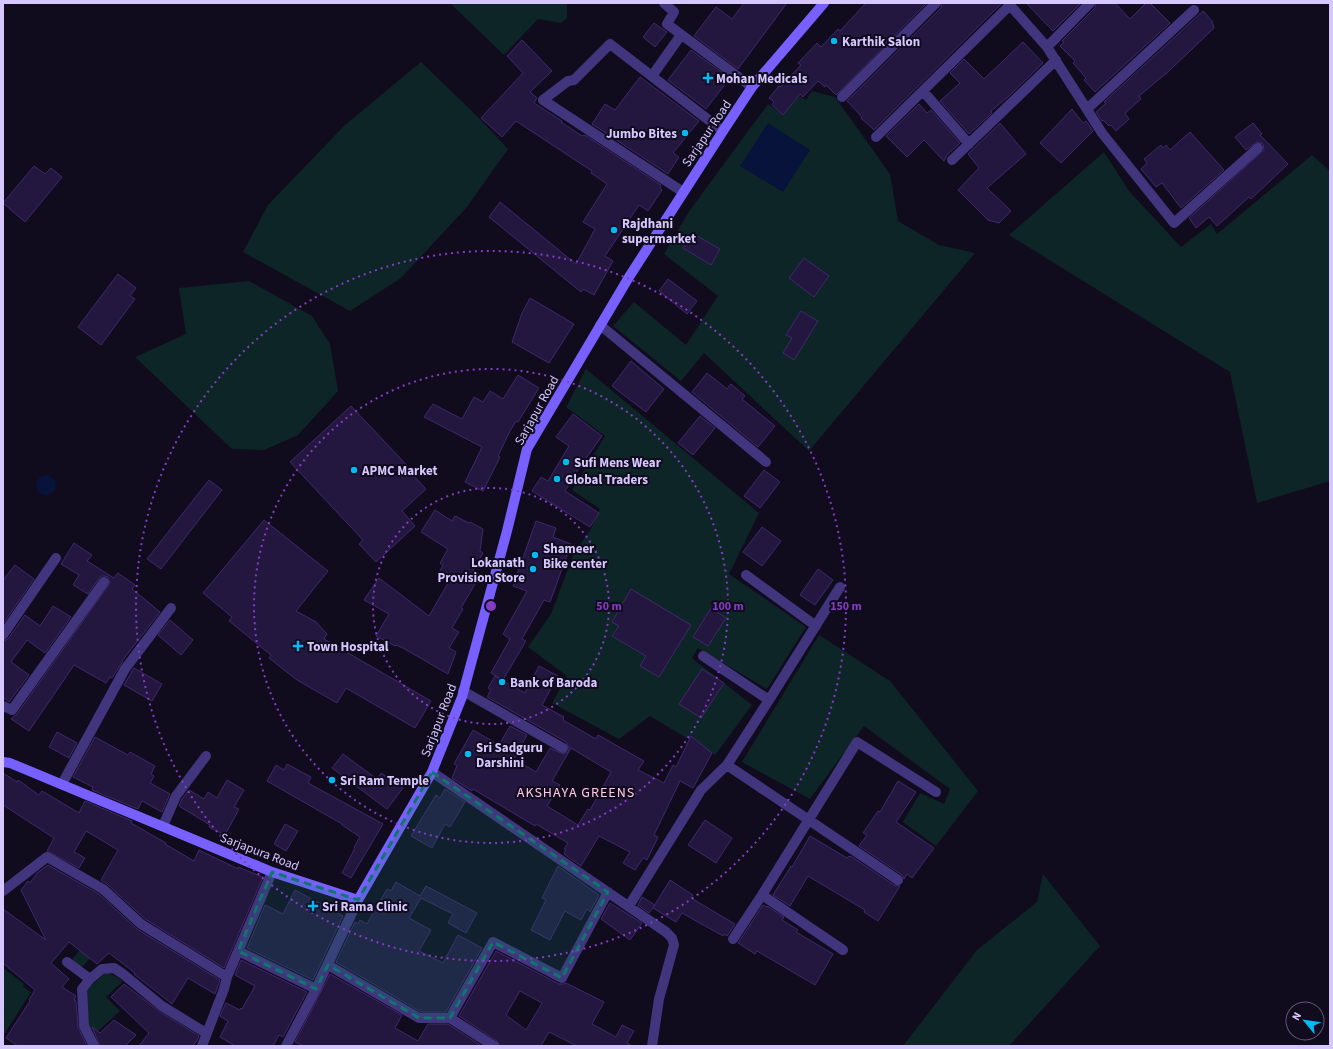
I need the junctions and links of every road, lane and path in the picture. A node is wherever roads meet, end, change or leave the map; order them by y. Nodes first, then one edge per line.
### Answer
1 (664, 3) edge
2 (824, 3) edge
3 (936, 3) edge
4 (1090, 3) edge
5 (1009, 4) edge
6 (1194, 10) dead end
7 (681, 35) junction
8 (1047, 47) junction
9 (1056, 60) junction
10 (652, 76) junction
11 (752, 87) junction
12 (923, 91) junction
13 (842, 97) dead end
14 (1087, 109) junction
15 (723, 131) junction
16 (876, 137) dead end
17 (969, 144) junction
18 (1258, 148) dead end
19 (952, 160) dead end
20 (683, 192) junction
21 (600, 324) junction
22 (766, 462) dead end
23 (56, 558) dead end
24 (746, 574) dead end
25 (104, 582) dead end
26 (840, 587) dead end
27 (171, 608) dead end
28 (816, 626) junction
29 (3, 634) edge
30 (703, 656) dead end
31 (464, 691) junction
32 (769, 700) junction
33 (3, 706) edge
34 (564, 748) dead end
35 (206, 756) dead end
36 (3, 762) edge
37 (727, 765) junction
38 (432, 772) junction
39 (62, 784) junction
40 (936, 792) dead end
41 (809, 820) junction
42 (163, 826) junction
43 (272, 872) junction
44 (898, 880) dead end
45 (3, 891) edge
46 (608, 892) junction
47 (762, 895) junction
48 (358, 900) junction
49 (629, 906) junction
50 (733, 939) dead end
51 (843, 950) dead end
52 (238, 951) junction
53 (68, 962) dead end
54 (328, 965) junction
55 (227, 977) junction
56 (90, 980) junction
57 (316, 989) junction
58 (450, 1018) junction
59 (206, 1042) edge
60 (289, 1045) edge
61 (94, 1046) edge
62 (494, 1046) edge
63 (652, 1046) edge

1 - 7 street
2 - 11 main road, Sarjapur Road
3 - 13 street
4 - 8 street
5 - 8 street
5 - 12 street
6 - 14 street
7 - 10 street
7 - 11 street
8 - 9 street
9 - 14 street
9 - 17 street
10 - 15 street
10 - 20 street
11 - 15 main road, Sarjapur Road
12 - 16 street
12 - 17 street
14 - 18 street
15 - 20 main road, Sarjapur Road
17 - 19 street
20 - 21 main road, Sarjapur Road
21 - 22 street
21 - 31 main road, Sarjapur Road
23 - 29 street
24 - 28 street
25 - 33 street
26 - 28 street
27 - 39 street
28 - 32 street
30 - 32 street
31 - 34 street
31 - 38 main road, Sarjapur Road
32 - 37 street
35 - 42 street
36 - 39 main road, Sarjapura Road
37 - 41 street
37 - 49 street
38 - 46 street
38 - 48 main road, Sarjapur Road
39 - 42 main road, Sarjapura Road
40 - 41 street
41 - 44 street
41 - 47 street
42 - 43 main road, Sarjapura Road
43 - 48 main road, Sarjapura Road
43 - 52 street
45 - 55 street
46 - 49 street
46 - 58 street
47 - 50 street
47 - 51 street
48 - 54 street
49 - 63 street
52 - 55 street
52 - 57 street
53 - 56 street
54 - 57 street
54 - 58 street
55 - 59 street
56 - 59 street
56 - 61 street
57 - 60 street
58 - 62 street

